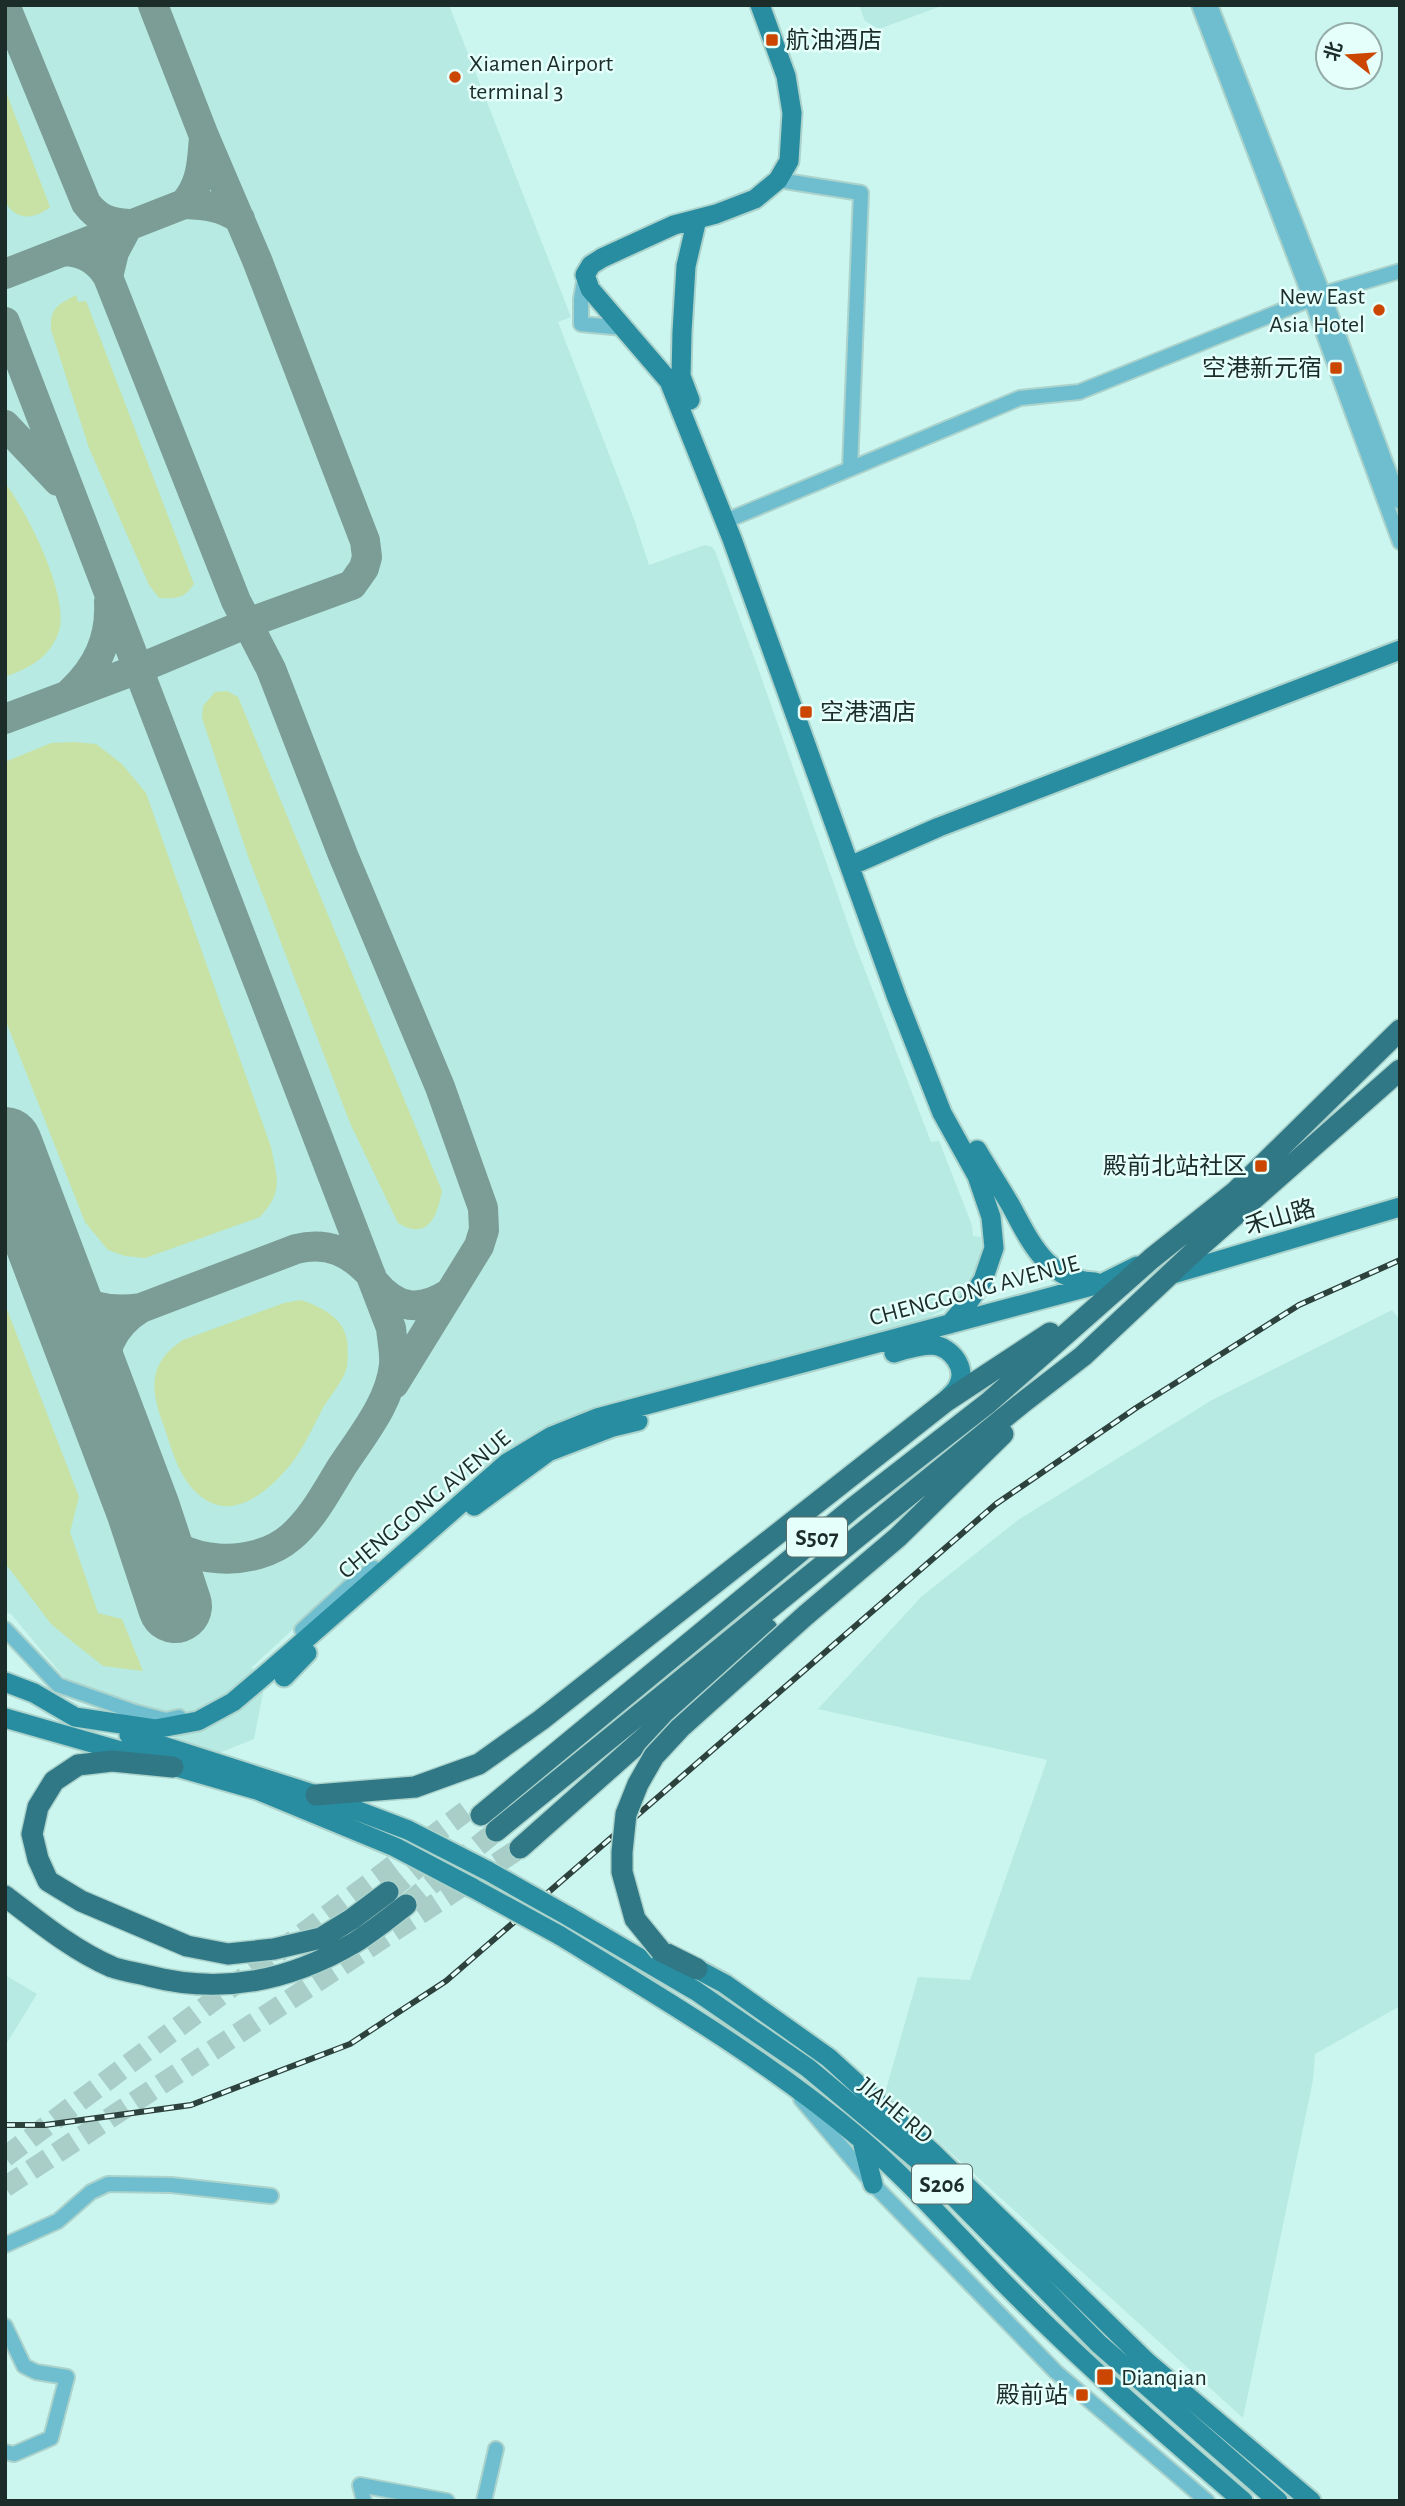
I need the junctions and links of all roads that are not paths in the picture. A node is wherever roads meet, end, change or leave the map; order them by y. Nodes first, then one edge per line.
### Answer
1 (760, 5) edge
2 (1199, 5) edge
3 (1210, 5) edge
4 (778, 180) junction
5 (697, 219) junction
6 (1400, 271) edge
7 (585, 275) junction
8 (1317, 297) junction
9 (623, 328) junction
10 (850, 469) junction
11 (1400, 502) edge
12 (735, 517) junction
13 (1400, 542) edge
14 (1400, 650) edge
15 (855, 863) junction
16 (1400, 1030) edge
17 (1400, 1070) edge
18 (1400, 1207) edge
19 (1173, 1274) junction
20 (1108, 1287) junction
21 (950, 1324) junction
22 (1083, 1356) junction
23 (945, 1402) junction
24 (1021, 1404) junction
25 (440, 1520) junction
26 (5, 1629) edge
27 (284, 1678) dead end
28 (5, 1682) edge
29 (5, 1692) edge
30 (75, 1717) junction
31 (5, 1718) edge
32 (173, 1767) junction
33 (316, 1795) junction
34 (473, 1813) tunnel mouth
35 (495, 1831) tunnel mouth
36 (520, 1848) tunnel mouth
37 (388, 1892) tunnel mouth
38 (5, 1896) edge
39 (406, 1905) tunnel mouth
40 (657, 1958) junction
41 (697, 1969) joint
42 (835, 2064) junction
43 (786, 2082) junction
44 (842, 2096) junction
45 (862, 2140) junction
46 (873, 2184) junction
47 (271, 2196) dead end
48 (5, 2245) edge
49 (5, 2326) edge
50 (496, 2449) dead end
51 (5, 2452) edge
52 (364, 2501) edge
53 (447, 2501) edge
54 (485, 2501) edge
55 (1208, 2501) edge
56 (1242, 2501) edge
57 (1278, 2501) edge
58 (1311, 2501) edge

1 - 4 main road
2 - 8 street
3 - 8 street
4 - 5 main road
4 - 10 street
5 - 7 main road
5 - 12 main road
6 - 8 street
7 - 9 main road
7 - 9 street
8 - 10 street
8 - 11 street
8 - 13 street
9 - 15 main road
10 - 12 street
12 - 15 main road
14 - 15 main road
15 - 20 main road
15 - 21 main road
16 - 20 highway, CHENGGONG AVENUE / S507
17 - 19 highway, S507
18 - 19 main road, 禾山路
19 - 22 highway, S507
20 - 21 main road, CHENGGONG AVENUE
20 - 23 highway, CHENGGONG AVENUE
20 - 34 highway, CHENGGONG AVENUE / S507
21 - 25 main road, CHENGGONG AVENUE
22 - 24 highway, S507
22 - 40 highway, bridge
23 - 27 main road, CHENGGONG AVENUE
23 - 33 highway, CHENGGONG AVENUE
24 - 35 highway
24 - 36 highway, S507
25 - 26 street
25 - 30 main road, CHENGGONG AVENUE
28 - 30 main road, CHENGGONG AVENUE
29 - 30 main road
30 - 33 main road, JIAHE RD
31 - 32 main road, JIAHE RD
32 - 37 highway
32 - 43 main road, JIAHE RD / S206, bridge
33 - 40 main road, JIAHE RD / S206, bridge
38 - 39 highway
40 - 41 highway
40 - 44 main road, JIAHE RD / S206
41 - 42 main road
42 - 44 main road
42 - 58 main road
43 - 45 main road, JIAHE RD / S206
43 - 46 street
44 - 57 main road, JIAHE RD / S206
45 - 46 main road
45 - 56 main road, JIAHE RD / S206
46 - 55 street
47 - 48 street
49 - 51 street
50 - 54 street
52 - 53 street

